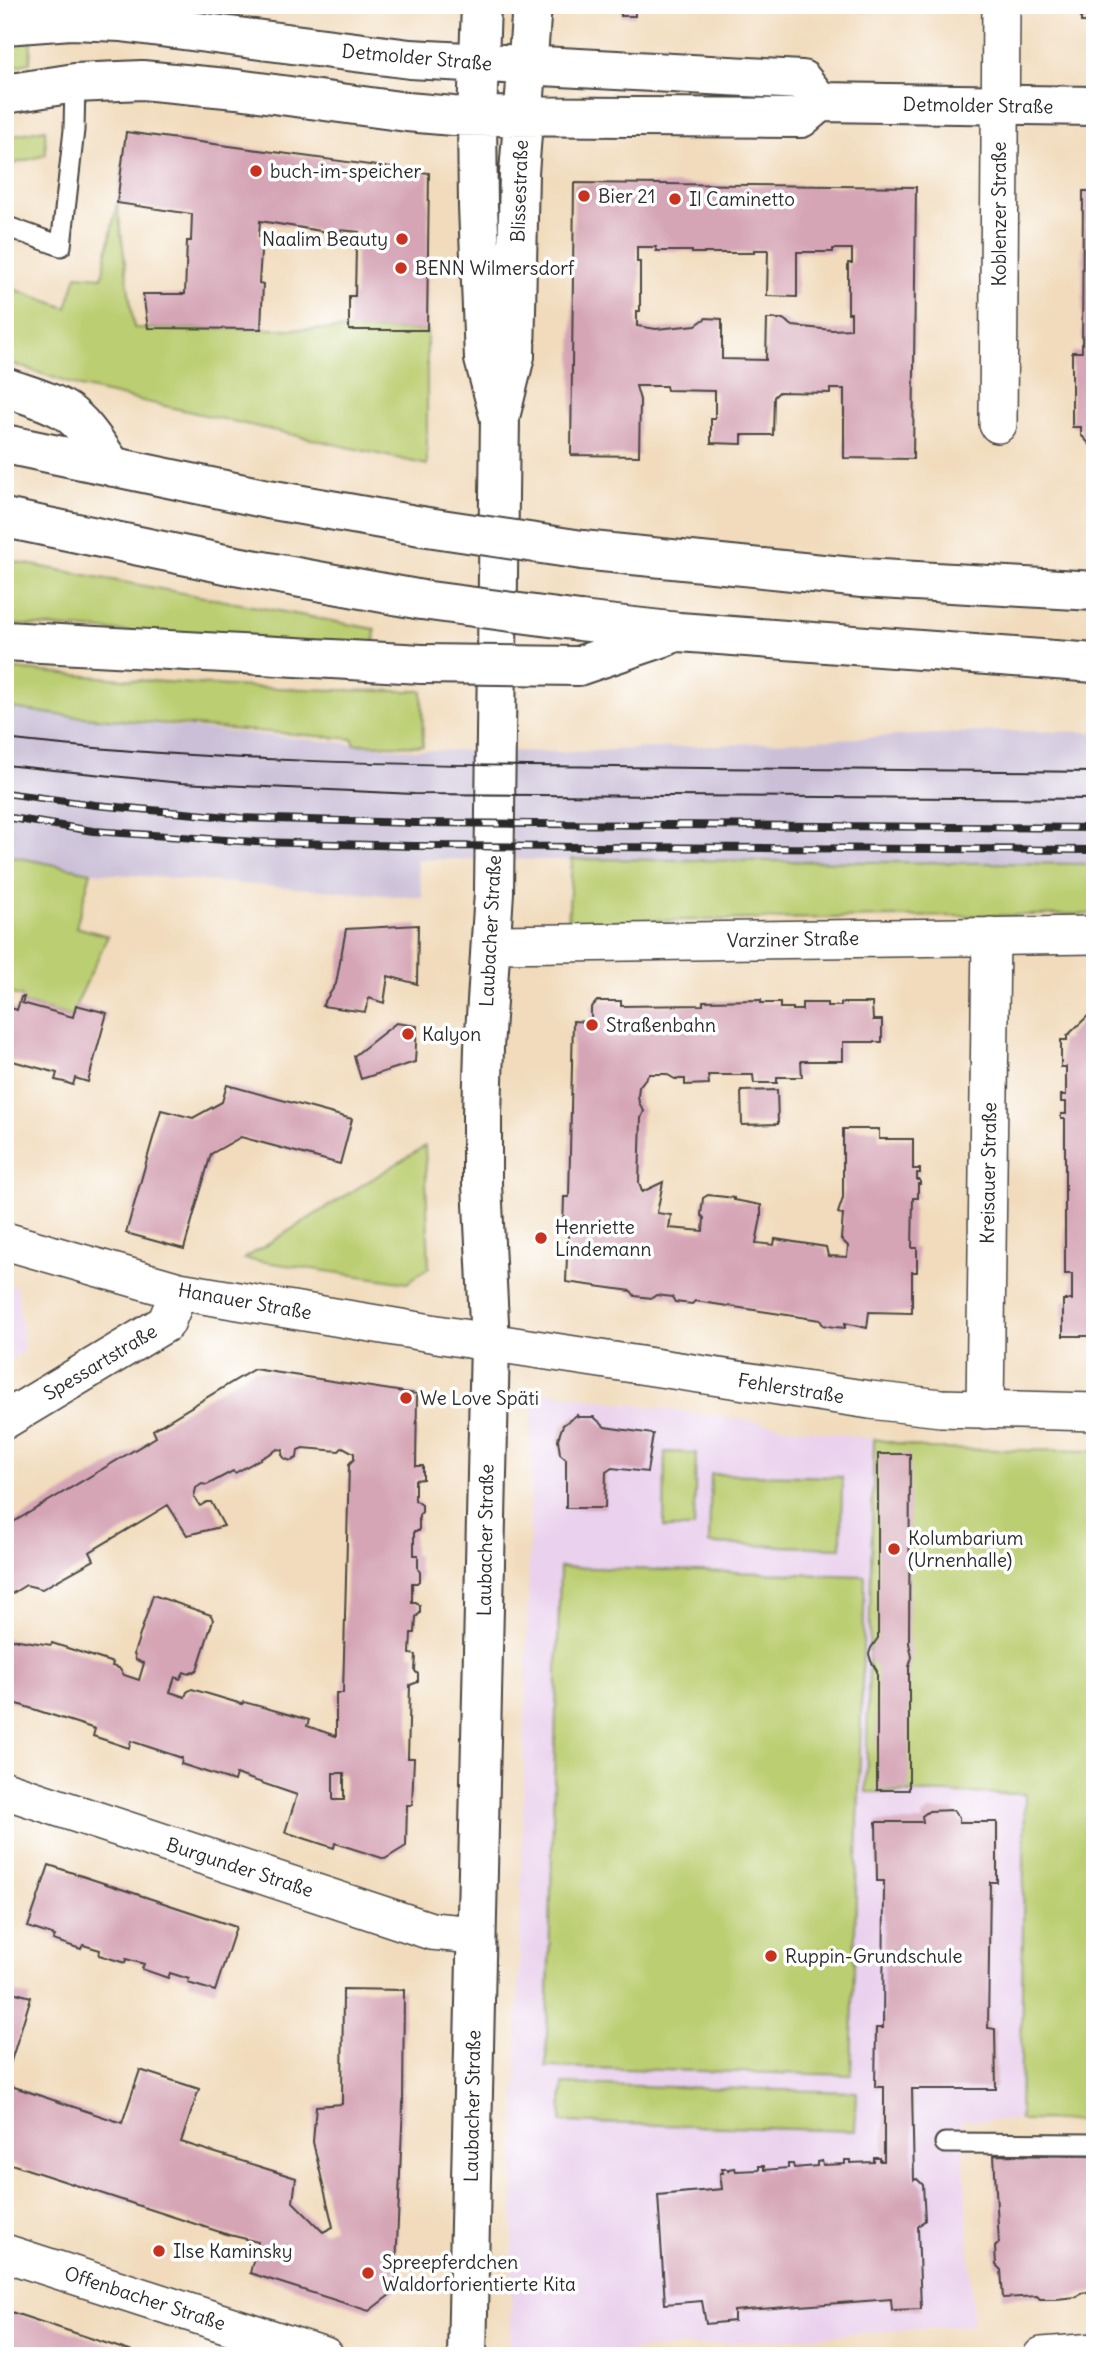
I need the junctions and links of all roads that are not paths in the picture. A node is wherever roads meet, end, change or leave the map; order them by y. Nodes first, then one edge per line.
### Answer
1 (481, 5) edge
2 (532, 5) edge
3 (1001, 5) edge
4 (5, 25) edge
5 (480, 63) junction
6 (527, 66) junction
7 (75, 83) junction
8 (5, 94) edge
9 (820, 103) junction
10 (1000, 105) junction
11 (1095, 106) edge
12 (477, 117) junction
13 (522, 117) junction
14 (5, 226) edge
15 (5, 387) edge
16 (500, 417) junction
17 (999, 424) dead end
18 (5, 444) edge
19 (113, 467) junction
20 (5, 518) edge
21 (1095, 591) edge
22 (679, 632) junction
23 (5, 640) edge
24 (1095, 663) edge
25 (496, 724) joint
26 (1095, 935) edge
27 (991, 936) junction
28 (492, 944) junction
29 (5, 1241) edge
30 (179, 1291) junction
31 (490, 1342) junction
32 (985, 1410) junction
33 (1095, 1412) edge
34 (5, 1420) edge
35 (5, 1790) edge
36 (476, 1935) junction
37 (945, 2143) dead end
38 (1095, 2144) edge
39 (5, 2253) edge
40 (1095, 2352) edge
41 (325, 2356) edge
42 (467, 2356) edge
43 (1042, 2356) edge

1 - 5 main road, Blissestraße
2 - 6 main road, Blissestraße
3 - 10 street, Koblenzer Straße
4 - 5 main road, Detmolder Straße
5 - 6 main road, Detmolder Straße
5 - 12 main road, Blissestraße
6 - 9 main road, Detmolder Straße
6 - 13 main road, Blissestraße
7 - 8 main road, Detmolder Straße
7 - 12 main road, Detmolder Straße
7 - 14 lane
9 - 10 main road, Detmolder Straße
9 - 13 main road, Detmolder Straße
10 - 11 main road, Detmolder Straße
10 - 17 street, Koblenzer Straße
12 - 13 main road, Detmolder Straße
12 - 16 main road, Blissestraße
13 - 16 main road, Blissestraße
15 - 19 main road
16 - 25 main road, Blissestraße
18 - 19 main road
19 - 21 main road, bridge
20 - 22 main road, bridge
22 - 23 main road, bridge
22 - 24 main road
25 - 28 main road, Laubacher Straße
26 - 27 street, Varziner Straße
27 - 28 street, Varziner Straße
27 - 32 street, Kreisauer Straße
28 - 31 main road, Laubacher Straße
29 - 30 street, Hanauer Straße
30 - 31 street, Hanauer Straße
30 - 34 street, Spessartstraße
31 - 32 street, Fehlerstraße
31 - 36 main road, Laubacher Straße
32 - 33 street, Fehlerstraße
35 - 36 street, Burgunder Straße
36 - 42 main road, Laubacher Straße
37 - 38 lane
39 - 41 street, Offenbacher Straße
40 - 43 street

